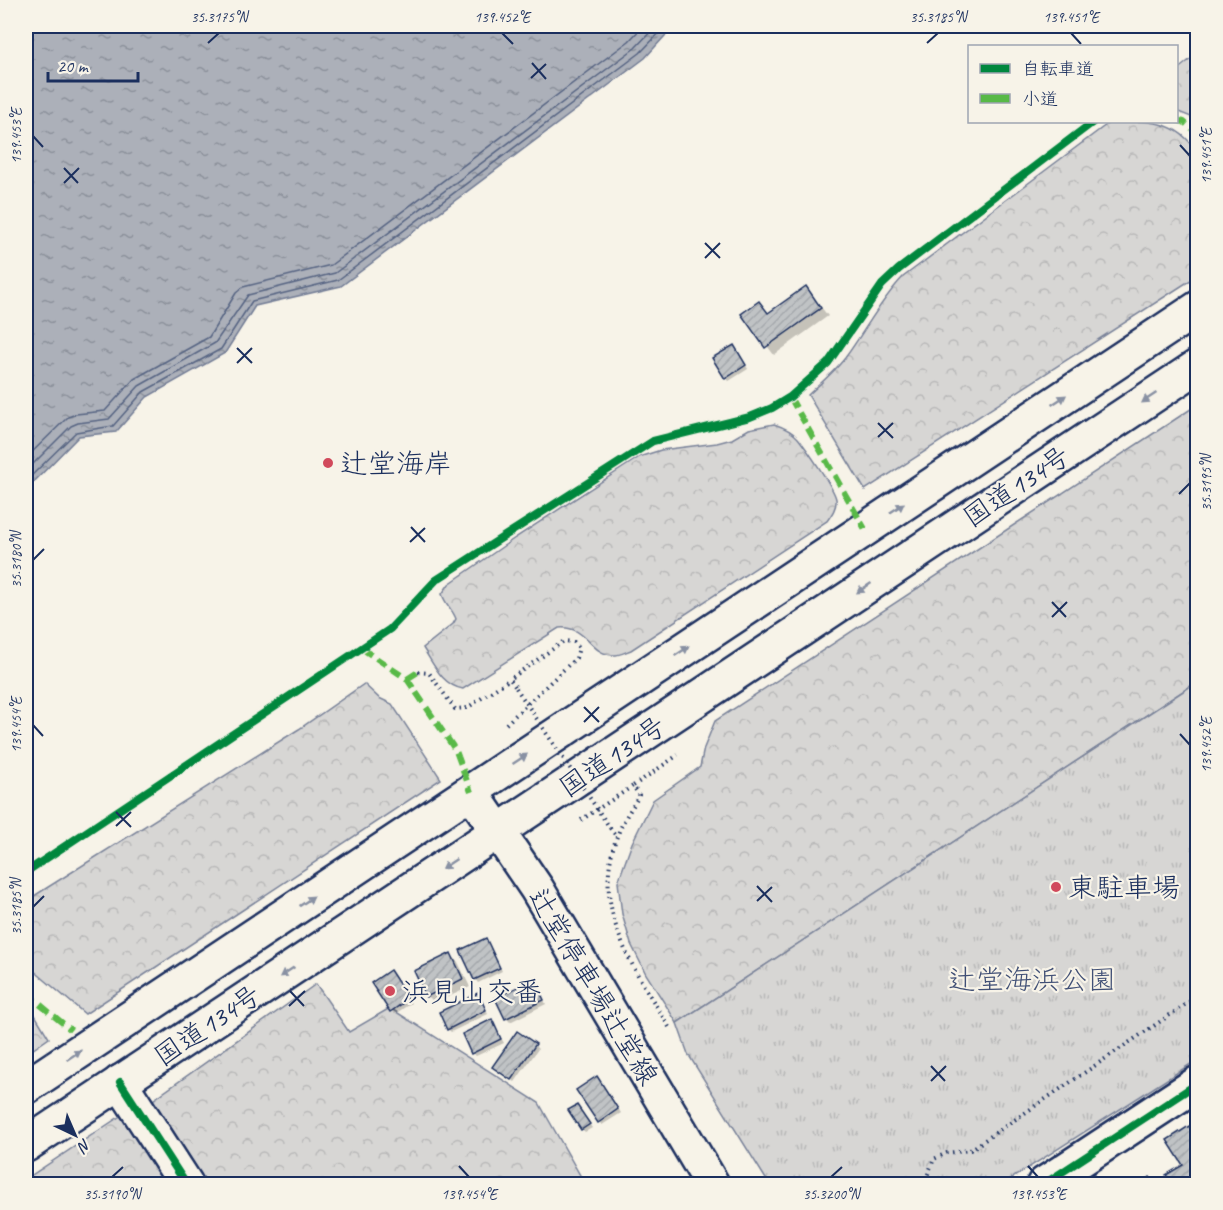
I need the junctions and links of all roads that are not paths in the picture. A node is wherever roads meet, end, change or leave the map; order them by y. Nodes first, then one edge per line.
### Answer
1 (1197, 308) edge
2 (1197, 366) edge
3 (865, 529) junction
4 (892, 569) junction
5 (471, 792) junction
6 (498, 831) junction
7 (120, 1082) junction
8 (1197, 1083) edge
9 (26, 1087) edge
10 (26, 1145) edge
11 (186, 1185) edge
12 (712, 1185) edge
13 (1044, 1185) edge

3 -> 1 main road, 国道134号
2 -> 4 main road, 国道134号
3 - 4 main road
5 -> 3 main road, 国道134号
4 -> 6 main road, 国道134号
5 - 6 main road, 辻堂停車場辻堂線
9 -> 5 main road, 国道134号
6 -> 7 main road, 国道134号
6 - 12 main road, 辻堂停車場辻堂線
7 - 10 main road, 国道134号
7 - 11 main road
8 - 13 main road

